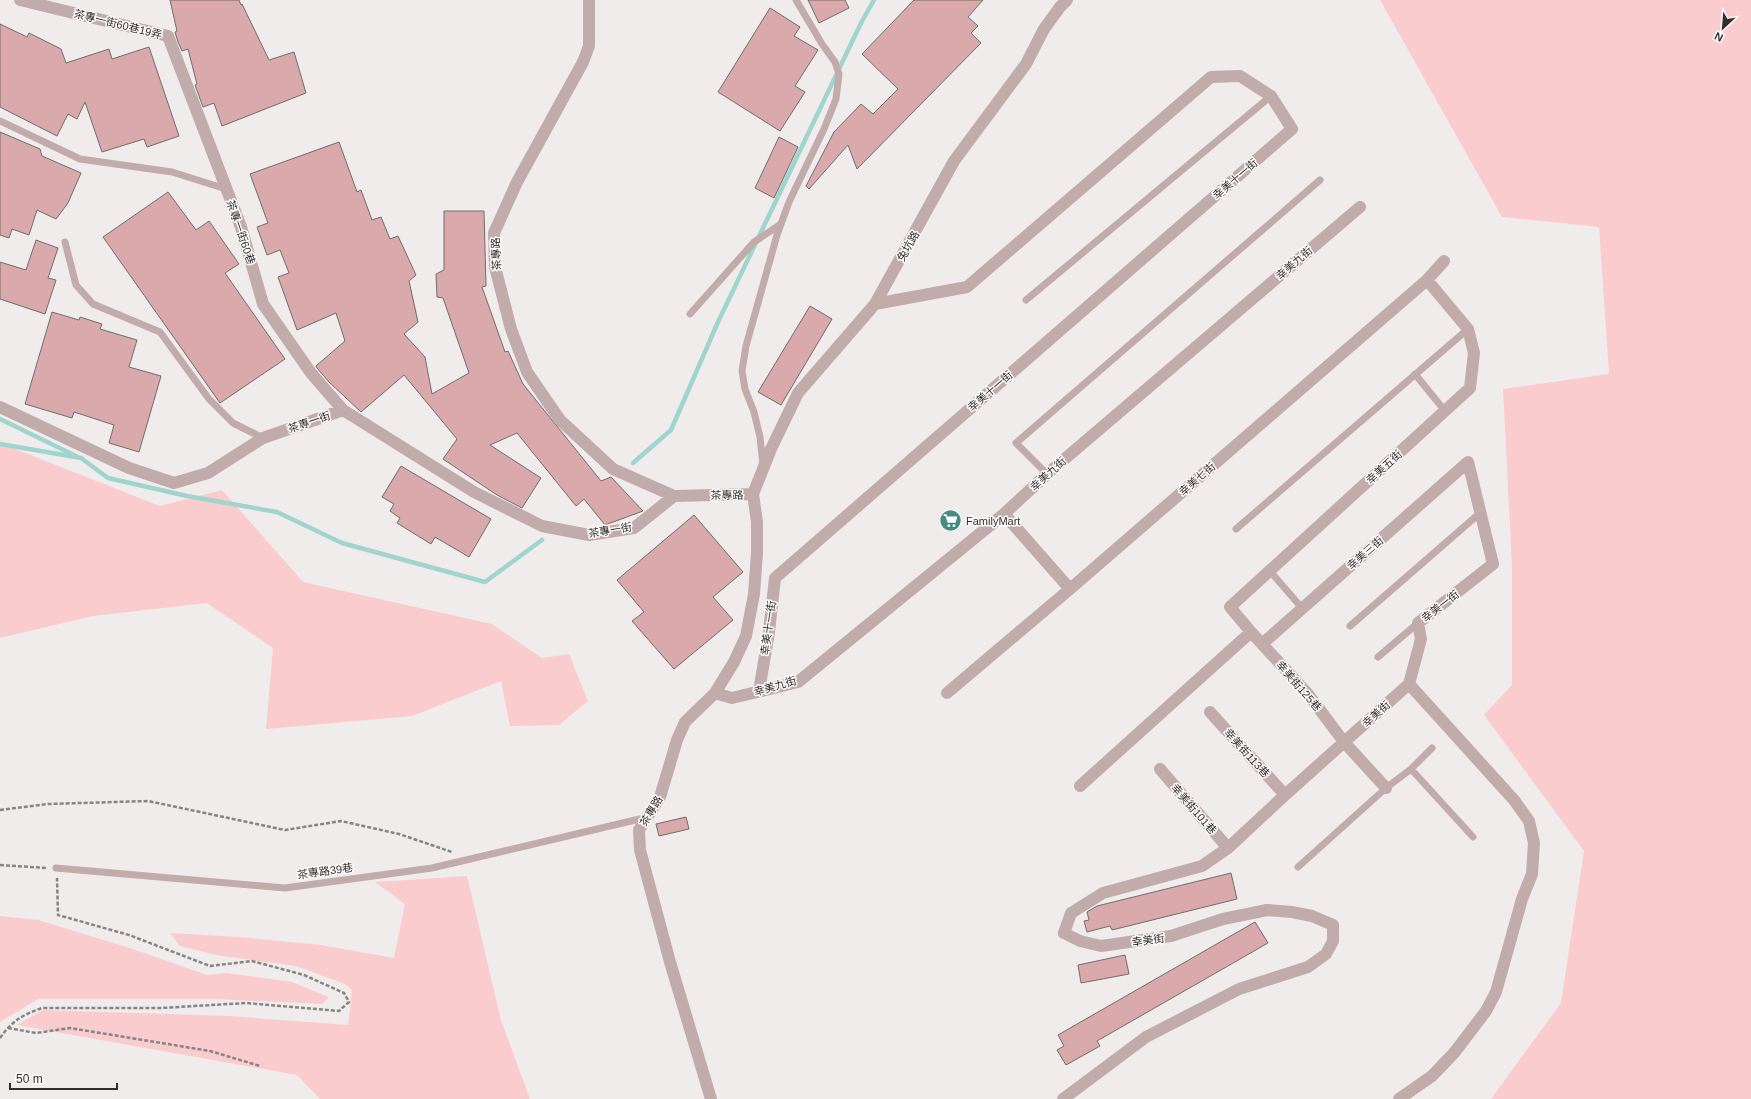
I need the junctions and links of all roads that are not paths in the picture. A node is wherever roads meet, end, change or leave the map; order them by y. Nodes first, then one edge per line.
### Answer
1 (20, 0) edge
2 (589, 0) edge
3 (796, 0) edge
4 (1067, 0) edge
5 (168, 36) joint
6 (1272, 96) junction
7 (0, 121) edge
8 (1320, 180) dead end
9 (226, 188) junction
10 (1360, 207) dead end
11 (781, 224) junction
12 (65, 242) dead end
13 (1444, 261) dead end
14 (1427, 280) junction
15 (1026, 300) dead end
16 (874, 304) junction
17 (690, 314) dead end
18 (1468, 329) junction
19 (1415, 374) junction
20 (0, 408) edge
21 (343, 410) junction
22 (1445, 411) junction
23 (263, 438) junction
24 (763, 469) junction
25 (1047, 474) junction
26 (753, 494) junction
27 (674, 496) junction
28 (1480, 513) junction
29 (1004, 514) junction
30 (1236, 529) dead end
31 (1269, 570) junction
32 (1070, 589) junction
33 (1302, 608) junction
34 (1418, 623) junction
35 (1350, 626) dead end
36 (1251, 632) junction
37 (1262, 644) junction
38 (1378, 657) dead end
39 (1410, 684) junction
40 (759, 691) junction
41 (715, 693) junction
42 (947, 693) dead end
43 (1210, 712) dead end
44 (1344, 742) junction
45 (1432, 748) dead end
46 (1160, 769) dead end
47 (1411, 769) junction
48 (1080, 786) dead end
49 (1386, 788) junction
50 (1285, 795) junction
51 (648, 817) junction
52 (1473, 837) dead end
53 (1228, 848) junction
54 (1298, 867) dead end
55 (56, 868) road end
56 (710, 1099) edge
57 (1063, 1099) edge
58 (1399, 1099) edge

1 - 5 street, 茶專一街60巷19弄
2 - 27 street, 茶專路
3 - 11 lane
4 - 16 street, 兔坑路
5 - 9 street, 茶專一街60巷
6 - 15 lane
6 - 16 street
6 - 40 street, 幸美十一街
7 - 9 lane
8 - 25 lane
9 - 21 street, 茶專一街60巷
10 - 25 street, 幸美九街
11 - 17 lane
11 - 24 lane
12 - 23 lane
13 - 14 street, 幸美七街
14 - 18 street, 幸美五街
14 - 32 street, 幸美七街
16 - 24 street, 兔坑路
18 - 19 lane
18 - 22 street, 幸美五街
19 - 22 lane
19 - 30 lane
20 - 23 street, 茶專一街
21 - 23 street, 茶專一街
21 - 27 street, 茶專一街
22 - 31 street, 幸美五街
24 - 26 street, 兔坑路
25 - 29 street, 幸美九街
26 - 27 street, 茶專路
26 - 41 street, 茶專路
28 - 33 street, 幸美三街
28 - 34 street, 幸美一街
28 - 35 lane
29 - 32 street
29 - 40 street, 幸美九街
31 - 33 lane
31 - 36 street, 幸美五街
32 - 42 street, 幸美七街
33 - 37 street, 幸美三街
34 - 38 lane
34 - 39 street, 幸美一街
36 - 37 street, 幸美街125巷
36 - 48 street
37 - 44 street, 幸美街125巷
39 - 44 street, 幸美街
39 - 58 street
40 - 41 street, 幸美九街
41 - 51 street, 茶專路
43 - 50 street, 幸美街113巷
44 - 49 street, 幸美街125巷
44 - 50 street, 幸美街
45 - 47 lane
46 - 53 street, 幸美街101巷
47 - 49 lane
47 - 52 lane
49 - 54 lane
50 - 53 street, 幸美街
51 - 55 lane, 茶專路39巷
51 - 56 street, 茶專路
53 - 57 street, 幸美街

